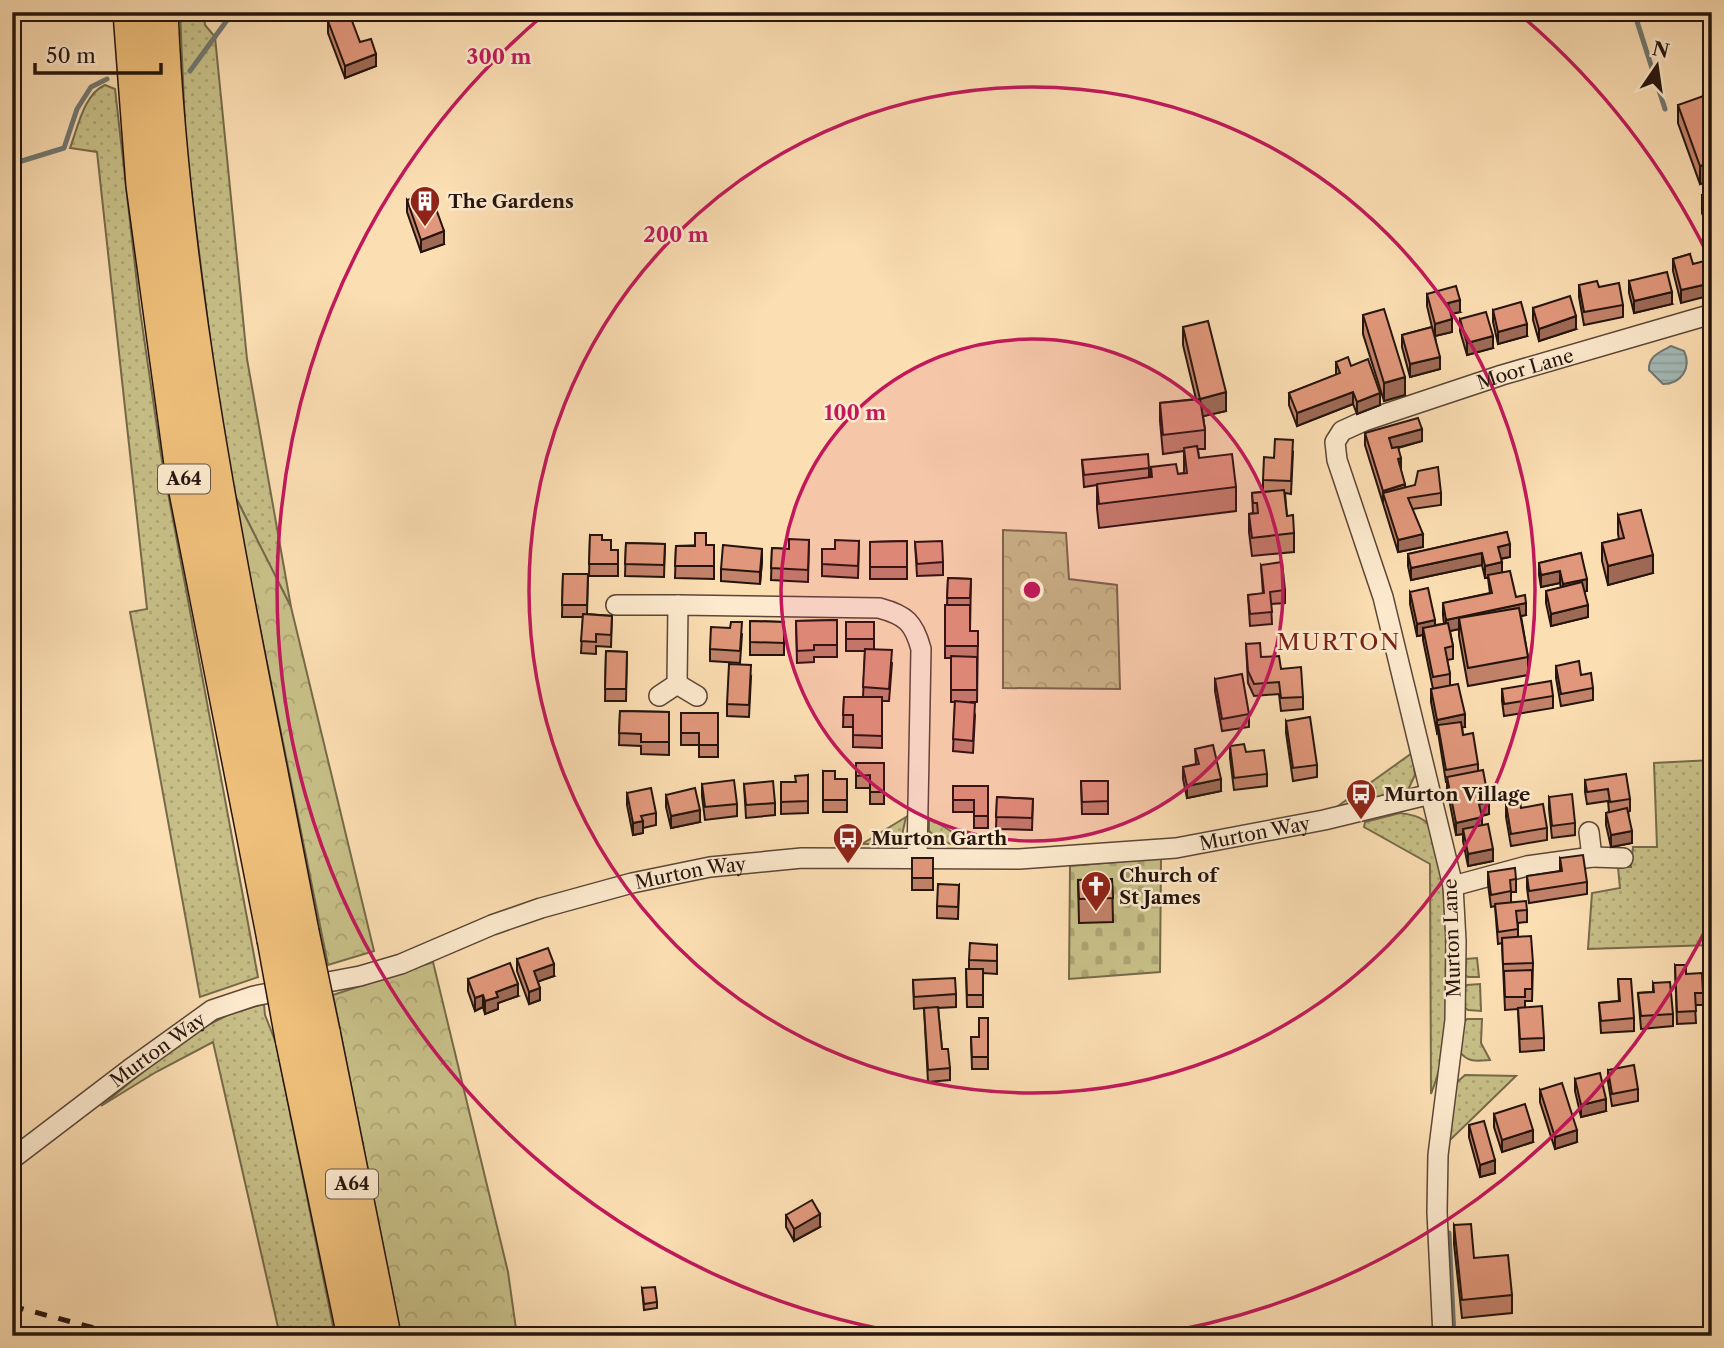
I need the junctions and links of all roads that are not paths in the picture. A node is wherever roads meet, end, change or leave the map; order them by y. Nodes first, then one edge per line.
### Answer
1 (131, 12) edge
2 (160, 12) edge
3 (1712, 314) edge
4 (1342, 431) joint
5 (616, 605) dead end
6 (678, 605) junction
7 (677, 684) junction
8 (659, 696) dead end
9 (697, 696) dead end
10 (1432, 794) junction
11 (1589, 832) dead end
12 (1592, 857) junction
13 (917, 858) junction
14 (1623, 858) dead end
15 (1453, 886) junction
16 (288, 936) junction
17 (307, 1035) junction
18 (12, 1159) edge
19 (355, 1336) edge
20 (383, 1336) edge
21 (1443, 1336) edge

1 - 16 highway, A64
2 - 16 highway, A64
3 - 4 street, Moor Lane
4 - 10 street, Murton Lane
5 - 6 street
6 - 7 street
6 - 13 street
7 - 8 street
7 - 9 street
10 - 13 street, Murton Way
10 - 15 street, Murton Lane
11 - 12 street
12 - 14 street
12 - 15 street
13 - 18 street, Murton Way
15 - 21 street, Murton Lane
16 - 17 highway, A64, bridge
17 - 19 highway, A64
17 - 20 highway, A64

